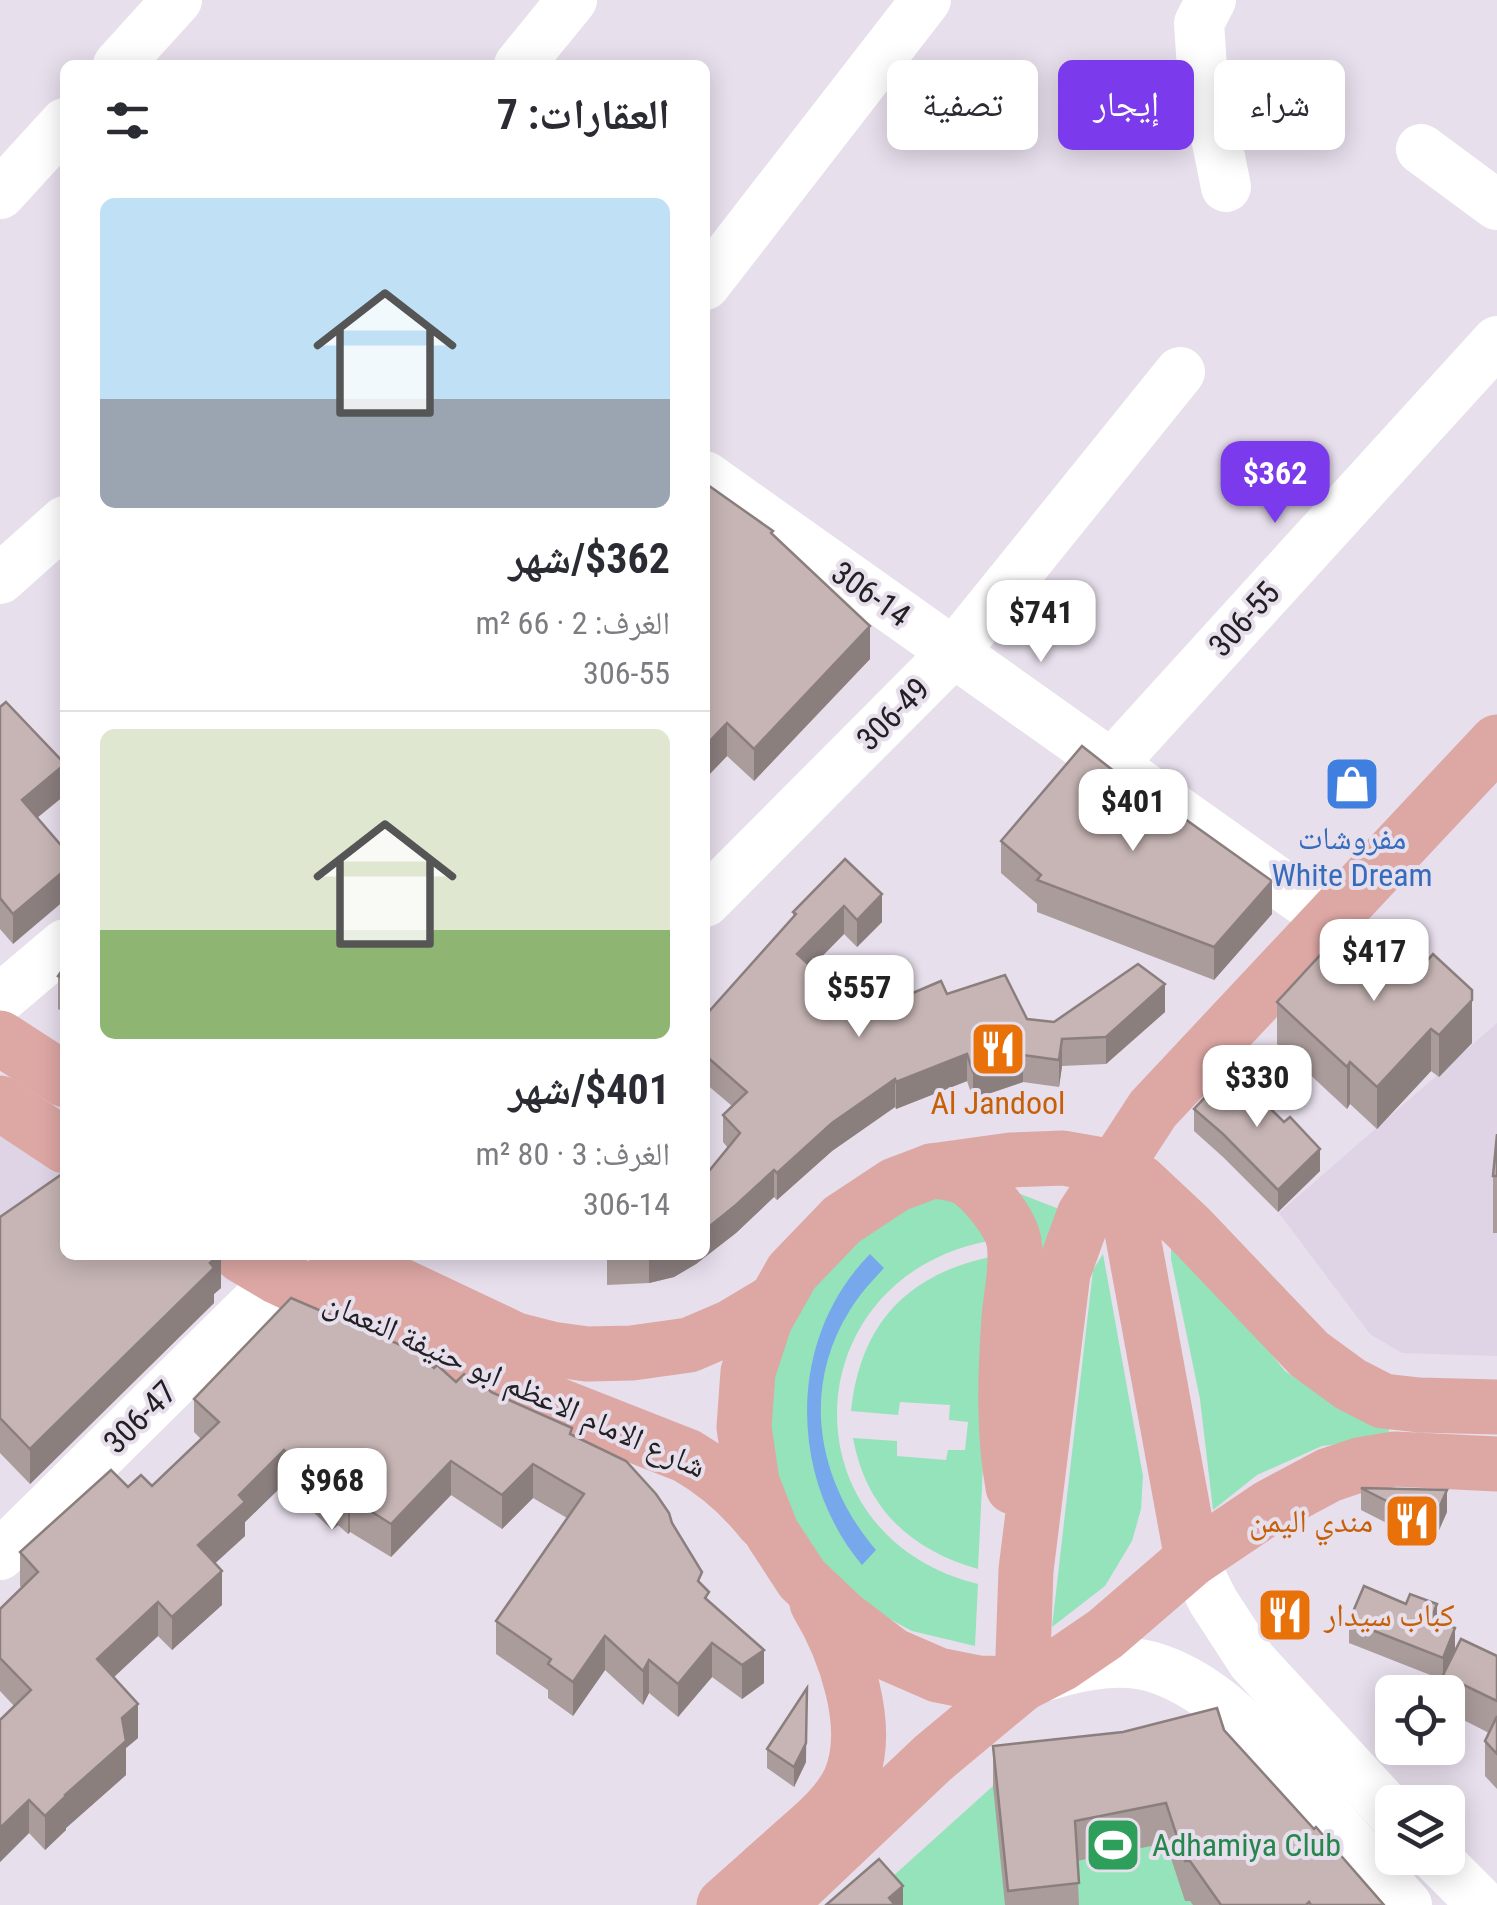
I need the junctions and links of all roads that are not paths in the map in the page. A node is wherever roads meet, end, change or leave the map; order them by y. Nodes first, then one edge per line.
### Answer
1 (177, 0) edge
2 (572, 0) edge
3 (926, 0) edge
4 (1211, 0) edge
5 (123, 60) edge
6 (523, 60) edge
7 (60, 128) edge
8 (1420, 149) dead end
9 (1226, 187) dead end
10 (0, 194) edge
11 (1497, 206) edge
12 (710, 279) edge
13 (1497, 341) edge
14 (1180, 372) dead end
15 (710, 480) edge
16 (60, 525) edge
17 (0, 579) edge
18 (954, 652) junction
19 (1497, 742) edge
20 (1112, 764) junction
21 (710, 897) edge
22 (1331, 920) junction
23 (60, 948) edge
24 (0, 1000) edge
25 (0, 1038) edge
26 (60, 1077) edge
27 (0, 1103) edge
28 (60, 1143) edge
29 (1114, 1167) junction
30 (932, 1171) junction
31 (352, 1260) edge
32 (259, 1266) edge
33 (776, 1300) junction
34 (1497, 1407) edge
35 (1497, 1464) edge
36 (772, 1533) junction
37 (0, 1556) edge
38 (1192, 1559) junction
39 (1026, 1570) junction
40 (802, 1579) junction
41 (1022, 1684) junction
42 (1375, 1795) edge
43 (1453, 1875) edge
44 (724, 1905) edge
45 (778, 1905) edge
46 (1407, 1905) edge
47 (1482, 1905) edge

1 - 5 street
2 - 6 street
3 - 12 street
4 - 9 street
7 - 10 street
8 - 11 street
13 - 20 street, 306-55
14 - 18 street, 306-49
15 - 18 street, 306-14
16 - 17 street
18 - 20 street, 306-14
18 - 21 street, 306-49
19 - 22 main road
20 - 22 street, 306-14
22 - 29 main road
23 - 24 street
25 - 26 main road
27 - 28 main road
29 - 30 main road
29 - 34 main road
29 - 38 main road
29 - 39 main road
30 - 33 main road
30 - 39 main road
31 - 33 main road, شارع الامام الاعظم ابو حنيفة النعمان
32 - 36 main road, شارع الامام الاعظم ابو حنيفة النعمان
32 - 37 street, 306-47
33 - 36 main road
35 - 38 main road
36 - 40 main road
38 - 41 main road
38 - 42 street
39 - 41 main road
40 - 41 main road
40 - 44 main road
41 - 45 main road
41 - 46 street
43 - 47 street

